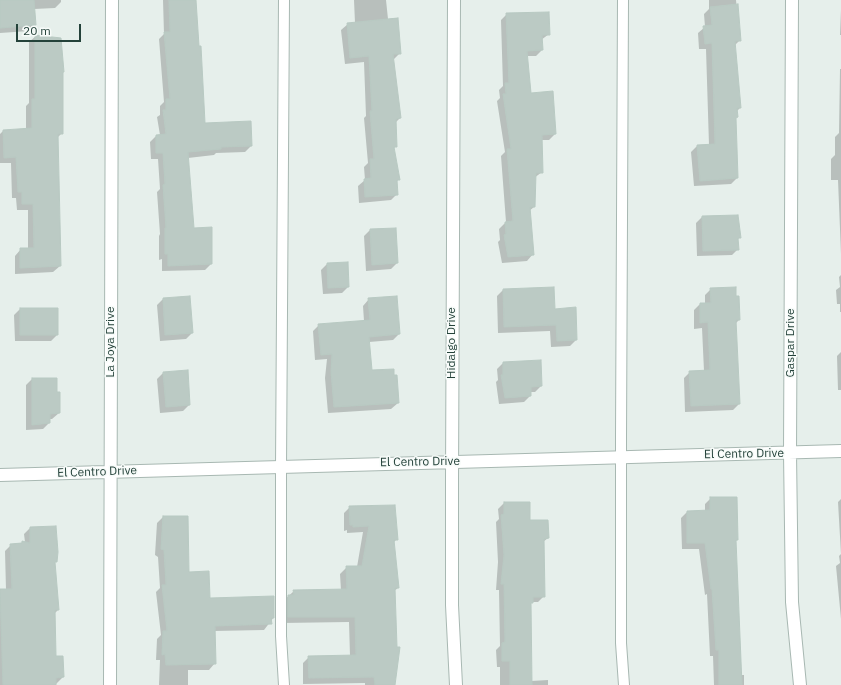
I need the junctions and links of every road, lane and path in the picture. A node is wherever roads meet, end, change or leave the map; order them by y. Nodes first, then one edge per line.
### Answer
1 (112, 0) edge
2 (284, 0) edge
3 (454, 0) edge
4 (623, 0) edge
5 (792, 0) edge
6 (841, 451) edge
7 (790, 453) junction
8 (621, 457) junction
9 (452, 461) junction
10 (281, 466) junction
11 (110, 472) junction
12 (0, 475) edge
13 (110, 685) edge
14 (284, 685) edge
15 (456, 685) edge
16 (624, 685) edge
17 (800, 685) edge

1 - 11 street, La Joya Drive
2 - 10 lane
3 - 9 street, Hidalgo Drive
4 - 8 lane
5 - 7 street, Gaspar Drive
6 - 7 street, El Centro Drive
7 - 8 street, El Centro Drive
7 - 17 street, Gaspar Drive
8 - 9 street, El Centro Drive
8 - 16 lane
9 - 10 street, El Centro Drive
9 - 15 street, Hidalgo Drive
10 - 11 street, El Centro Drive
10 - 14 lane
11 - 12 street, El Centro Drive
11 - 13 street, La Joya Drive

